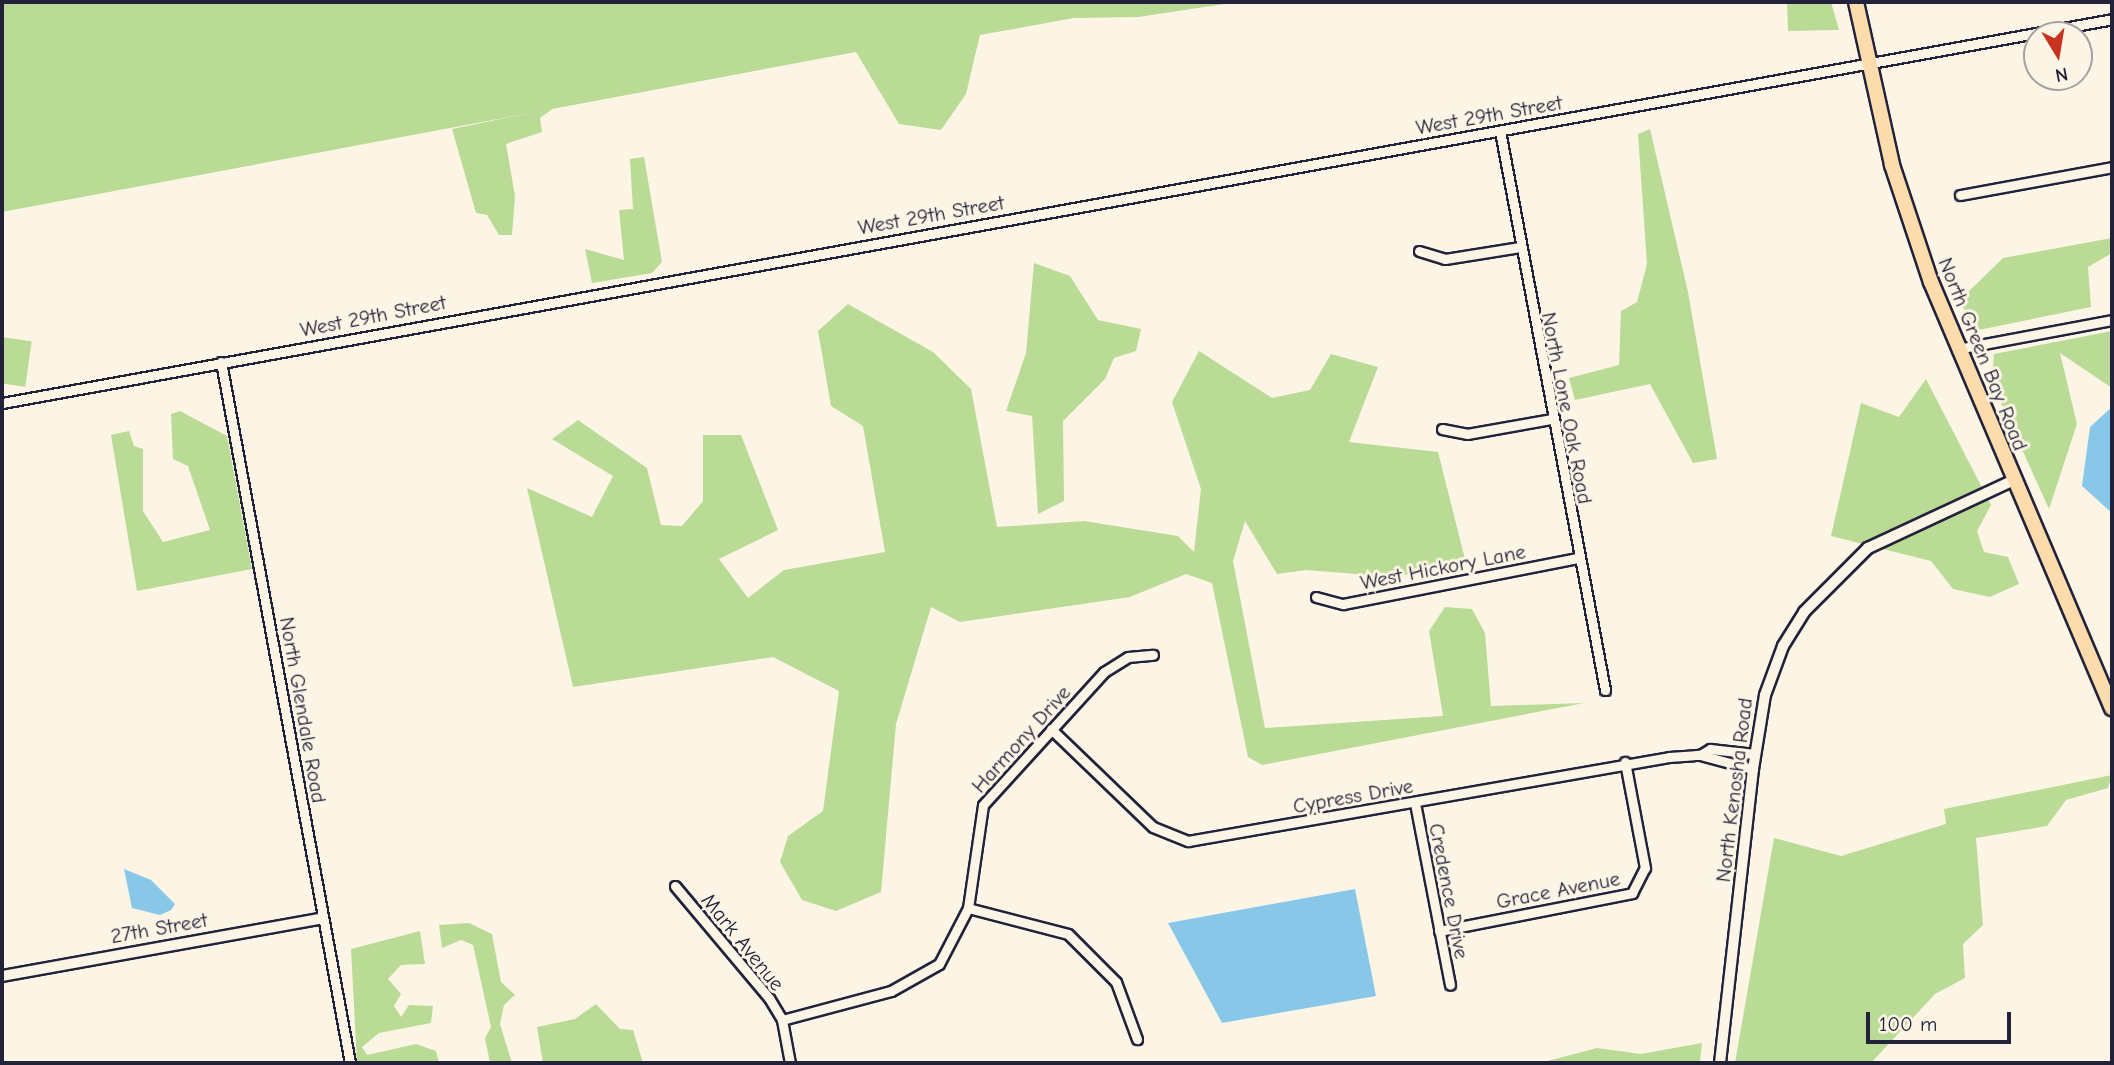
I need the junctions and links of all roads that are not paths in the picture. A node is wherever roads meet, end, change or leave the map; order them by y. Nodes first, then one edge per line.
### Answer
1 (1856, 2) edge
2 (2112, 19) edge
3 (1867, 63) junction
4 (1500, 131) junction
5 (2112, 167) edge
6 (1960, 195) dead end
7 (1520, 247) junction
8 (1419, 251) dead end
9 (2112, 320) edge
10 (1957, 349) junction
11 (222, 362) junction
12 (2, 403) edge
13 (1550, 419) junction
14 (1442, 429) dead end
15 (2012, 481) junction
16 (1578, 558) junction
17 (1316, 597) dead end
18 (1153, 656) dead end
19 (1605, 690) dead end
20 (2112, 708) edge
21 (1051, 729) junction
22 (1755, 754) junction
23 (1700, 755) junction
24 (1625, 762) junction
25 (1753, 769) junction
26 (1415, 803) junction
27 (675, 886) dead end
28 (968, 908) junction
29 (323, 918) junction
30 (1438, 931) junction
31 (2, 976) edge
32 (1450, 985) dead end
33 (782, 1020) junction
34 (1137, 1040) dead end
35 (350, 1063) edge
36 (790, 1063) edge
37 (1720, 1063) edge

1 - 3 main road, North Green Bay Road
2 - 3 street, West 29th Street
3 - 4 street, West 29th Street
3 - 10 main road, North Green Bay Road
4 - 7 street, North Lone Oak Road
4 - 11 street, West 29th Street
5 - 6 street
7 - 8 street
7 - 13 street, North Lone Oak Road
9 - 10 street
10 - 15 main road, North Green Bay Road
11 - 12 street, West 29th Street
11 - 29 street, North Glendale Road
13 - 14 street
13 - 16 street, North Lone Oak Road
15 - 20 main road, North Green Bay Road
15 - 22 street, North Kenosha Road
16 - 17 street, West Hickory Lane
16 - 19 street, North Lone Oak Road
18 - 21 street, Harmony Drive
21 - 26 street, Cypress Drive
21 - 28 street, Harmony Drive
22 - 23 street, Cypress Drive
22 - 25 street, North Kenosha Road
23 - 24 street, Cypress Drive
23 - 25 street, Cypress Drive
24 - 26 street, Cypress Drive
24 - 30 street, Grace Avenue
25 - 37 street, North Kenosha Road
26 - 30 street, Credence Drive
27 - 33 street, Mark Avenue
28 - 33 street, Harmony Drive
28 - 34 street
29 - 31 street, 27th Street
29 - 35 street, North Glendale Road
30 - 32 street, Credence Drive
33 - 36 street, Mark Avenue

